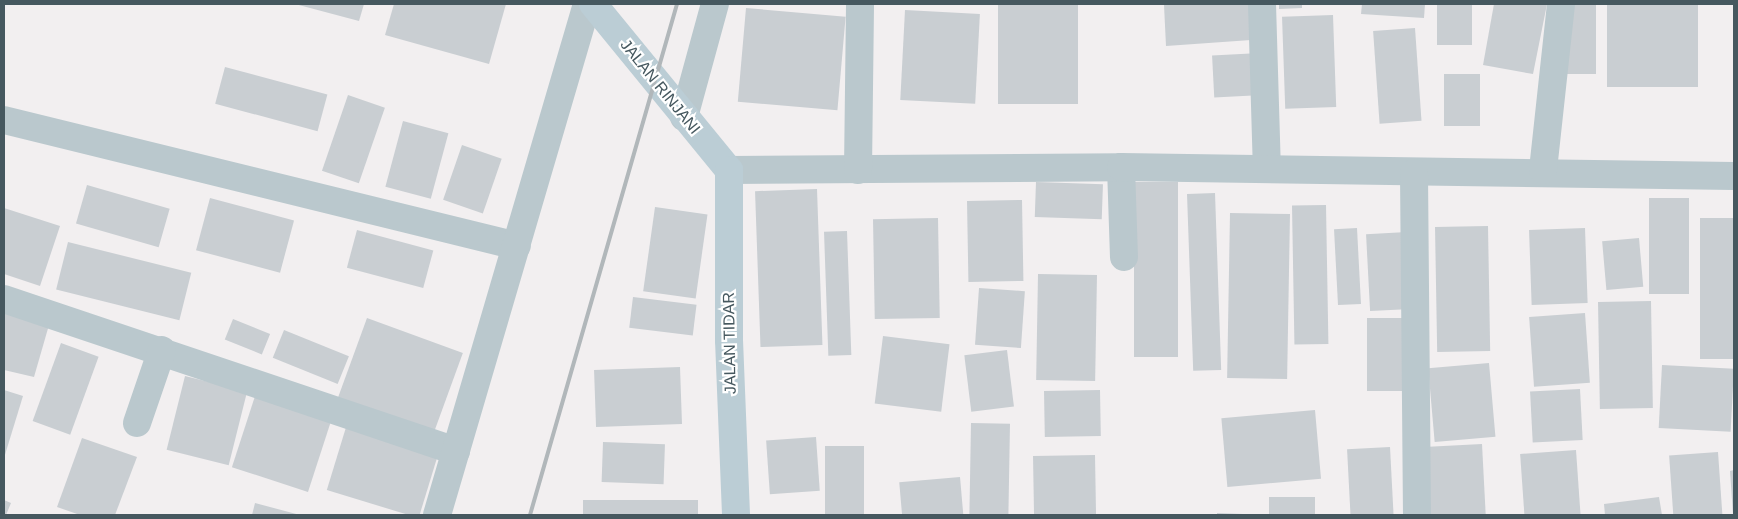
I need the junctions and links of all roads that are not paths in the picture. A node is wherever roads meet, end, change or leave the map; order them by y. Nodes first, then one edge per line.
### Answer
1 (587, 4) edge
2 (593, 4) edge
3 (716, 4) edge
4 (860, 4) edge
5 (1262, 4) edge
6 (1561, 4) edge
7 (684, 117) junction
8 (4, 120) edge
9 (1121, 167) junction
10 (1267, 169) junction
11 (729, 170) junction
12 (858, 170) junction
13 (1542, 170) junction
14 (1414, 173) junction
15 (1734, 176) edge
16 (517, 246) junction
17 (1124, 257) dead end
18 (4, 300) edge
19 (162, 350) junction
20 (137, 422) dead end
21 (456, 451) junction
22 (437, 515) edge
23 (736, 515) edge
24 (1417, 515) edge

1 - 16 street
2 - 7 street, JALAN RINJANI
3 - 7 street
4 - 12 street
5 - 10 street
6 - 13 street
7 - 11 street, JALAN RINJANI
8 - 16 street
9 - 10 street
9 - 12 street
9 - 17 street
10 - 14 street
11 - 12 street
11 - 23 street, JALAN TIDAR
13 - 14 street
13 - 15 street
14 - 24 street
16 - 21 street
18 - 19 street
19 - 20 street
19 - 21 street
21 - 22 street

